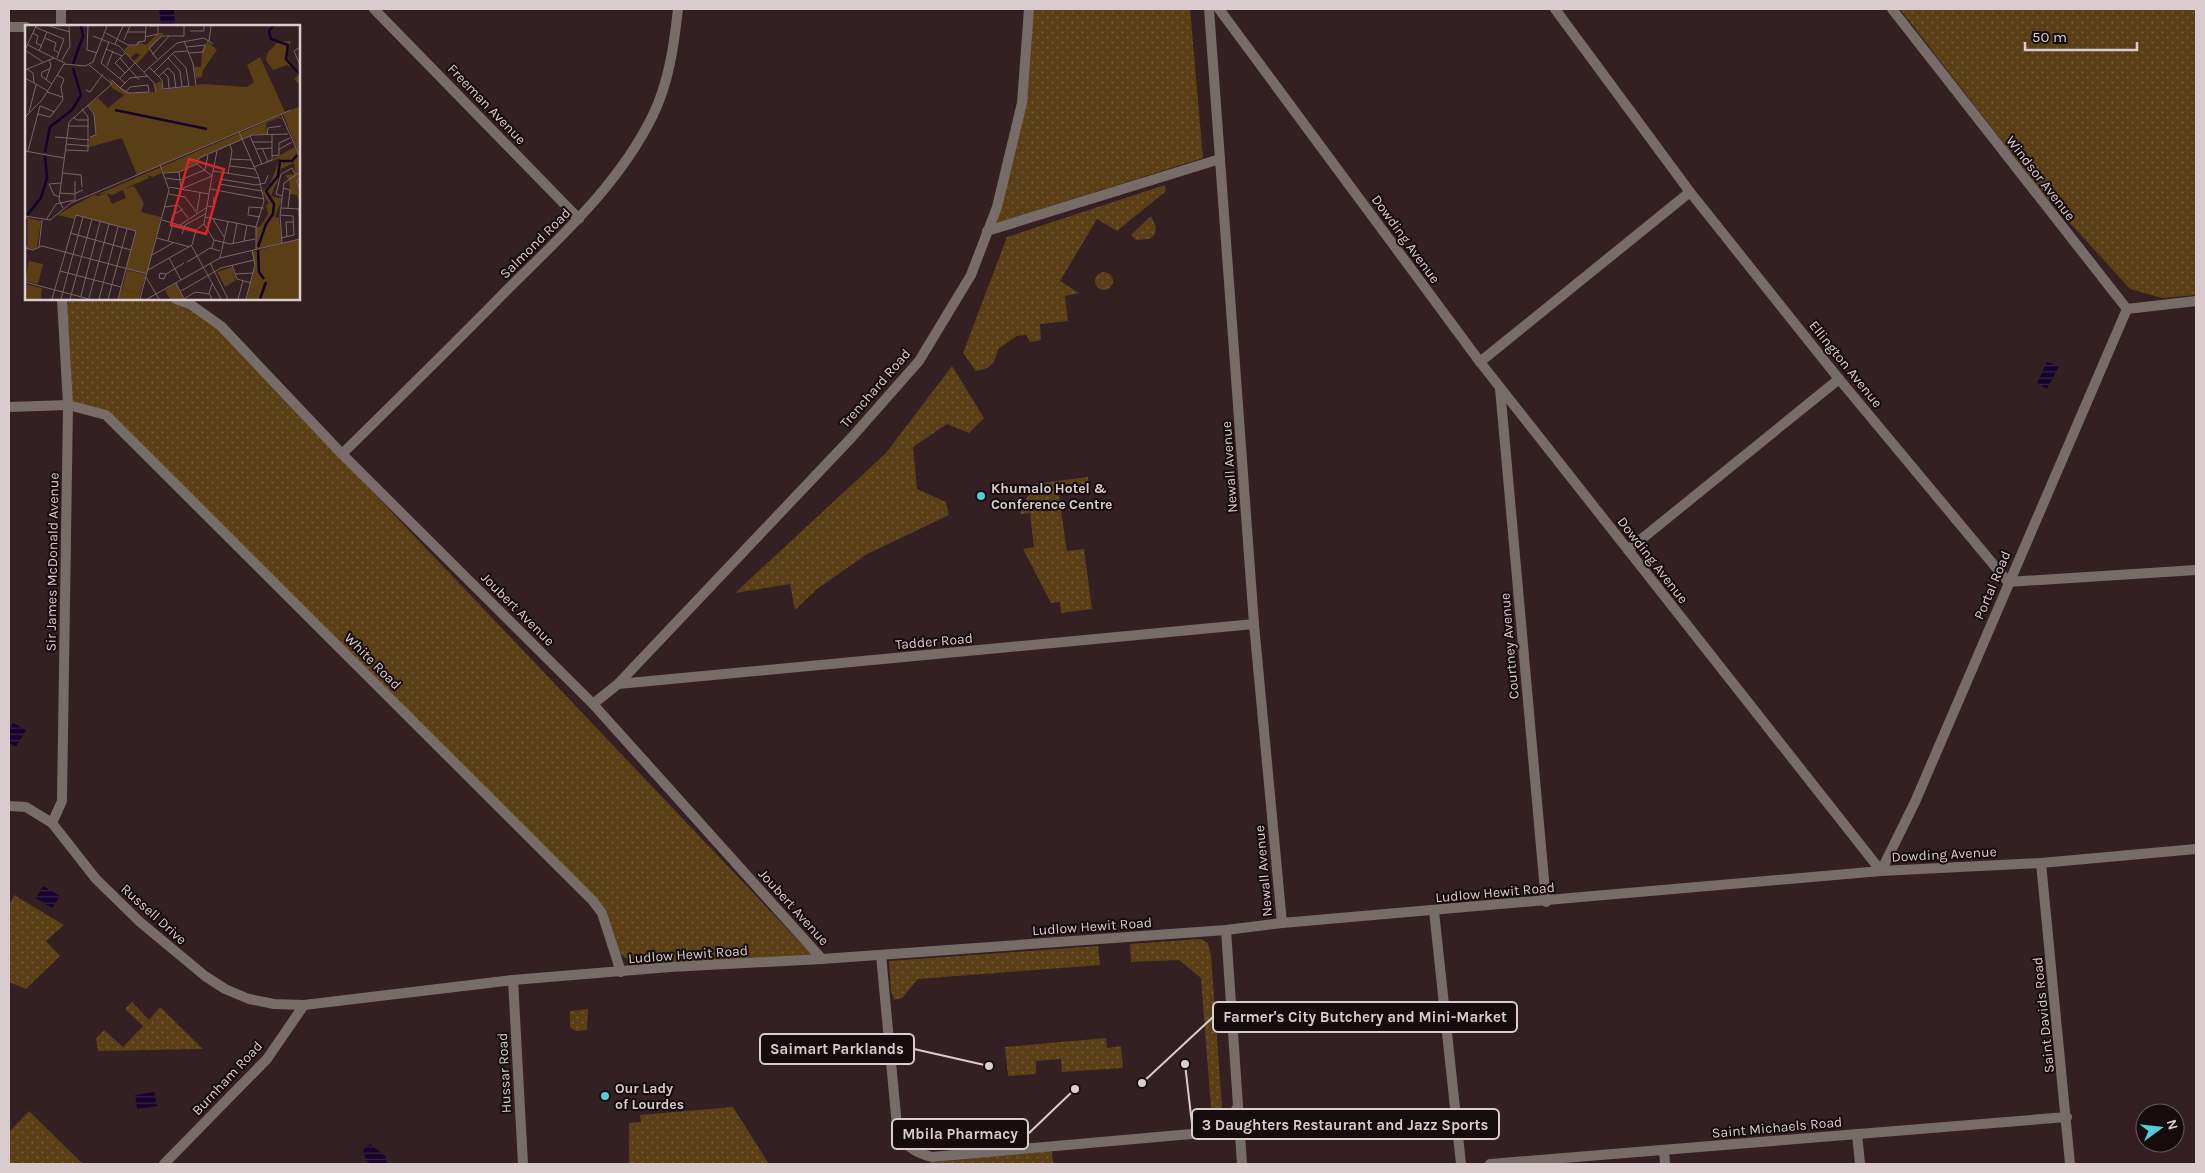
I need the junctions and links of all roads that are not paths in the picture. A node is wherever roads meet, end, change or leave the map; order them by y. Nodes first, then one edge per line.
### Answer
1 (61, 9) edge
2 (374, 9) edge
3 (678, 9) edge
4 (1029, 9) edge
5 (1209, 9) edge
6 (1219, 9) edge
7 (1555, 9) edge
8 (1892, 9) edge
9 (60, 25) edge
10 (9, 27) edge
11 (25, 28) edge
12 (1220, 159) junction
13 (1690, 192) junction
14 (579, 219) junction
15 (987, 231) junction
16 (62, 300) edge
17 (179, 300) edge
18 (2196, 302) edge
19 (2127, 309) junction
20 (1480, 362) junction
21 (1840, 379) junction
22 (1500, 388) junction
23 (68, 405) junction
24 (9, 407) edge
25 (342, 454) junction
26 (1628, 550) junction
27 (2196, 570) edge
28 (2008, 582) junction
29 (1254, 624) junction
30 (618, 684) junction
31 (593, 704) junction
32 (9, 806) edge
33 (52, 823) junction
34 (2196, 849) edge
35 (2041, 862) junction
36 (1881, 871) junction
37 (1546, 902) junction
38 (1434, 911) junction
39 (1282, 923) junction
40 (1226, 930) junction
41 (880, 955) junction
42 (822, 959) junction
43 (621, 972) junction
44 (514, 980) junction
45 (304, 1005) junction
46 (1238, 1106) junction
47 (2067, 1117) junction
48 (1857, 1134) junction
49 (1664, 1150) junction
50 (164, 1164) edge
51 (523, 1164) edge
52 (1242, 1164) edge
53 (1460, 1164) edge
54 (1490, 1164) edge
55 (1665, 1164) edge
56 (1860, 1164) edge
57 (2070, 1164) edge

1 - 9 street
2 - 14 street, Freeman Avenue
3 - 14 street, Salmond Road
4 - 15 street, Trenchard Road
5 - 12 street, Newall Avenue
6 - 20 street, Dowding Avenue
7 - 13 street, Ellington Avenue
8 - 19 street, Windsor Avenue
10 - 11 street
12 - 15 street
12 - 29 street, Newall Avenue
13 - 20 street
13 - 21 street, Ellington Avenue
14 - 25 street, Salmond Road
15 - 30 street, Trenchard Road
16 - 23 street, Sir James McDonald Avenue
17 - 25 street, Joubert Avenue
18 - 19 street
19 - 28 street, Portal Road
20 - 22 street, Dowding Avenue
21 - 26 street
21 - 28 street, Ellington Avenue
22 - 26 street, Dowding Avenue
22 - 37 street, Courtney Avenue
23 - 24 street, White Road
23 - 33 street, Sir James McDonald Avenue
23 - 43 street, White Road
25 - 31 street, Joubert Avenue
26 - 36 street, Dowding Avenue
27 - 28 street
28 - 36 street, Portal Road
29 - 30 street, Tadder Road
29 - 39 street, Newall Avenue
30 - 31 street, Trenchard Road
31 - 42 street, Joubert Avenue
32 - 33 street, Russell Drive
33 - 45 street, Russell Drive
34 - 35 street, Dowding Avenue
35 - 36 street, Dowding Avenue
35 - 47 street, Saint Davids Road
36 - 37 street, Ludlow Hewit Road
37 - 38 street, Ludlow Hewit Road
38 - 39 street, Ludlow Hewit Road
38 - 53 street
39 - 40 street, Ludlow Hewit Road
40 - 41 street, Ludlow Hewit Road
40 - 46 street
41 - 42 street, Ludlow Hewit Road
41 - 46 street
42 - 43 street, Ludlow Hewit Road
43 - 44 street, Ludlow Hewit Road
44 - 45 street, Ludlow Hewit Road
44 - 51 street, Hussar Road
45 - 50 street, Burnham Road
46 - 52 street
47 - 48 street, Saint Michaels Road
47 - 57 street, Saint Davids Road
48 - 49 street, Saint Michaels Road
48 - 56 street
49 - 54 street, Saint Michaels Road
49 - 55 street

